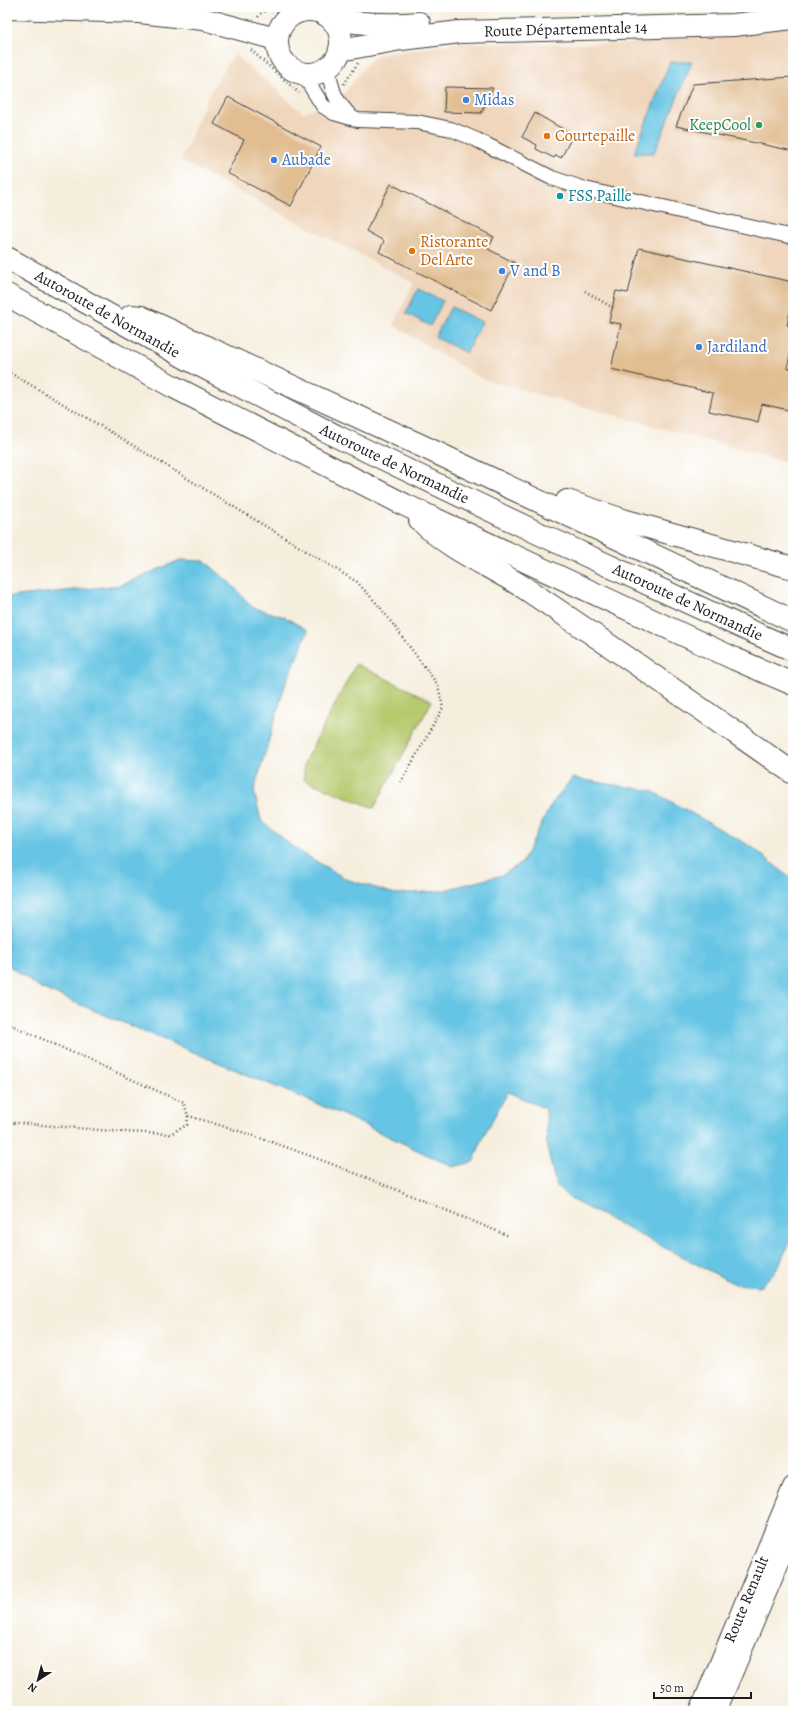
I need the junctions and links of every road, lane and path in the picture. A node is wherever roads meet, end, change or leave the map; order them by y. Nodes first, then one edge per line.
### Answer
1 (271, 7) edge
2 (784, 7) edge
3 (7, 8) edge
4 (313, 8) edge
5 (258, 18) dead end
6 (793, 18) edge
7 (332, 19) junction
8 (276, 39) junction
9 (249, 46) dead end
10 (334, 59) junction
11 (359, 61) dead end
12 (298, 72) junction
13 (342, 87) dead end
14 (300, 94) dead end
15 (353, 119) junction
16 (793, 236) edge
17 (7, 258) edge
18 (585, 291) dead end
19 (7, 295) edge
20 (613, 308) dead end
21 (102, 312) junction
22 (7, 371) edge
23 (422, 446) junction
24 (405, 505) junction
25 (793, 568) edge
26 (793, 621) edge
27 (793, 650) edge
28 (793, 684) edge
29 (793, 773) edge
30 (401, 782) dead end
31 (7, 1023) edge
32 (188, 1116) junction
33 (7, 1123) edge
34 (509, 1236) dead end
35 (793, 1486) edge
36 (793, 1529) edge
37 (700, 1711) edge
38 (716, 1711) edge

1 - 5 path
2 - 7 main road, Route Départementale 14
3 - 8 main road
4 - 7 main road
4 - 8 main road
6 - 10 main road, Route Départementale 14
7 - 10 main road
8 - 12 main road
9 - 14 path
10 - 12 main road
10 - 15 street
11 - 13 path
12 - 15 street
15 - 16 street
17 - 21 main road, Autoroute de Normandie
18 - 20 path
19 - 24 main road, Autoroute de Normandie
21 - 23 main road
21 - 27 main road, Autoroute de Normandie
22 - 30 path
23 - 25 main road
23 - 26 main road
24 - 28 main road, Autoroute de Normandie
24 - 29 main road
31 - 32 path
32 - 33 path
32 - 34 path
35 - 37 street, Route Renault
36 - 38 street, Route Renault

